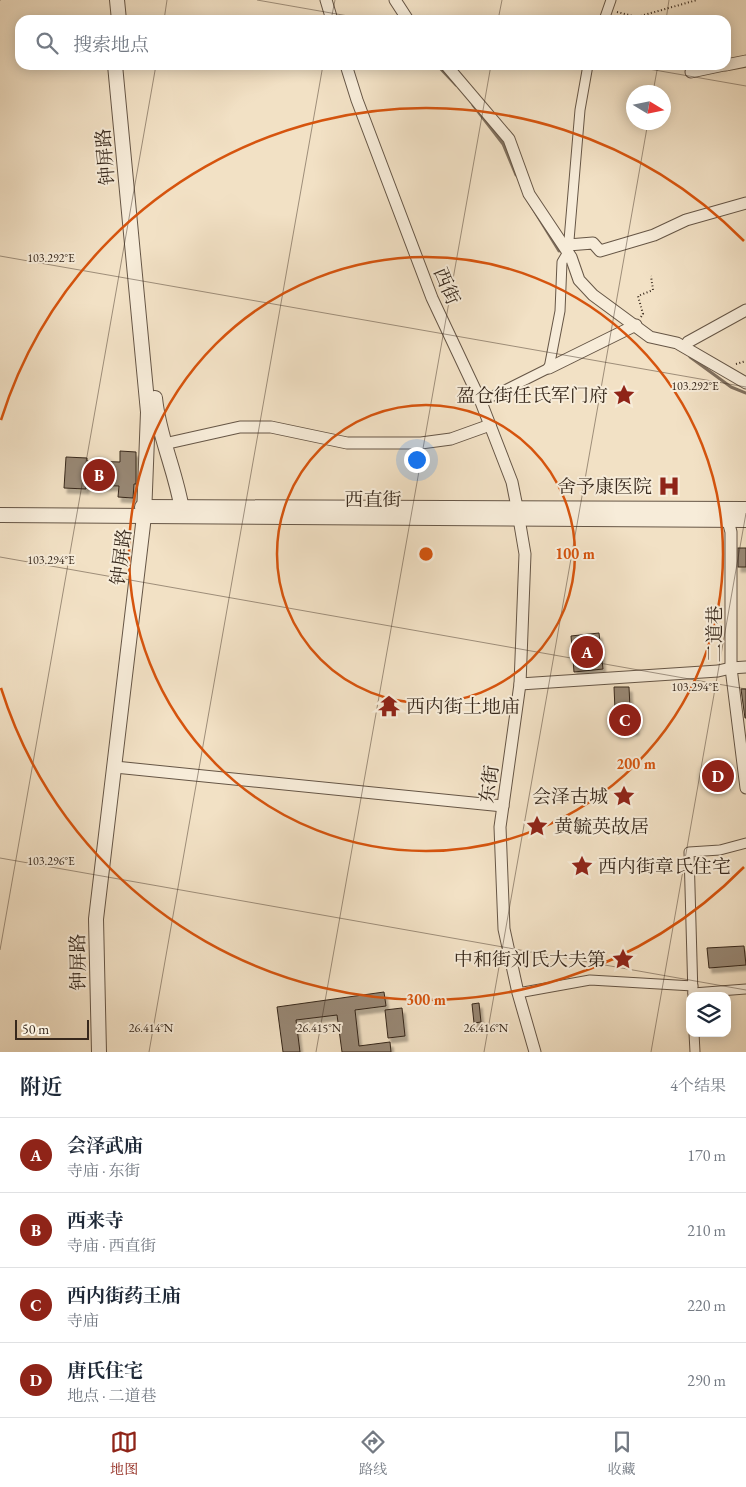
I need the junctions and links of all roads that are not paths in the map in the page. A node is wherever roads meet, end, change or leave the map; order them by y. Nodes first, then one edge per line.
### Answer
1 (109, 0) edge
2 (117, 0) edge
3 (326, 0) edge
4 (395, 0) edge
5 (611, 0) edge
6 (110, 15) edge
7 (118, 15) edge
8 (330, 15) edge
9 (405, 15) edge
10 (606, 15) edge
11 (746, 60) edge
12 (731, 64) edge
13 (115, 70) edge
14 (123, 70) edge
15 (348, 70) edge
16 (450, 70) edge
17 (587, 70) edge
18 (701, 70) edge
19 (691, 72) dead end
20 (746, 203) edge
21 (568, 248) junction
22 (746, 310) edge
23 (636, 325) junction
24 (685, 348) junction
25 (549, 368) junction
26 (746, 383) edge
27 (481, 402) junction
28 (490, 426) junction
29 (164, 444) junction
30 (0, 507) edge
31 (746, 509) edge
32 (144, 511) junction
33 (182, 512) junction
34 (517, 513) junction
35 (0, 515) edge
36 (726, 515) junction
37 (746, 520) edge
38 (746, 667) edge
39 (731, 668) junction
40 (520, 684) junction
41 (115, 767) junction
42 (746, 788) edge
43 (503, 806) junction
44 (746, 844) edge
45 (746, 989) edge
46 (693, 991) edge
47 (518, 993) junction
48 (694, 1037) edge
49 (99, 1052) edge
50 (535, 1052) edge
51 (695, 1052) edge

1 - 6 street
2 - 7 street
3 - 8 street
4 - 9 street
5 - 10 street
11 - 12 street
13 - 32 street, 钟屏路
14 - 29 street, 钟屏路
15 - 27 street, 西街
16 - 21 street
17 - 21 street
18 - 19 street
20 - 21 street
21 - 23 street
21 - 25 street
22 - 24 street
23 - 24 street
23 - 25 street
24 - 26 street
25 - 27 street
27 - 28 street, 西街
28 - 29 street
28 - 34 street, 西街
29 - 33 street, 钟屏路
30 - 32 street, 西直街
31 - 36 street, 西直街
32 - 33 street, 西直街
32 - 35 street, 西直街
32 - 41 street, 钟屏路
33 - 34 street, 西直街
34 - 36 street, 西直街
34 - 40 street, 东街
36 - 37 street, 西直街
36 - 39 street, 二道巷
38 - 39 street
39 - 40 street
39 - 42 street, 二道巷
40 - 43 street, 东街
41 - 43 street
41 - 49 street, 钟屏路
43 - 47 street, 东街
44 - 46 street
45 - 46 street
46 - 47 street
47 - 50 street, 东街
48 - 51 street

